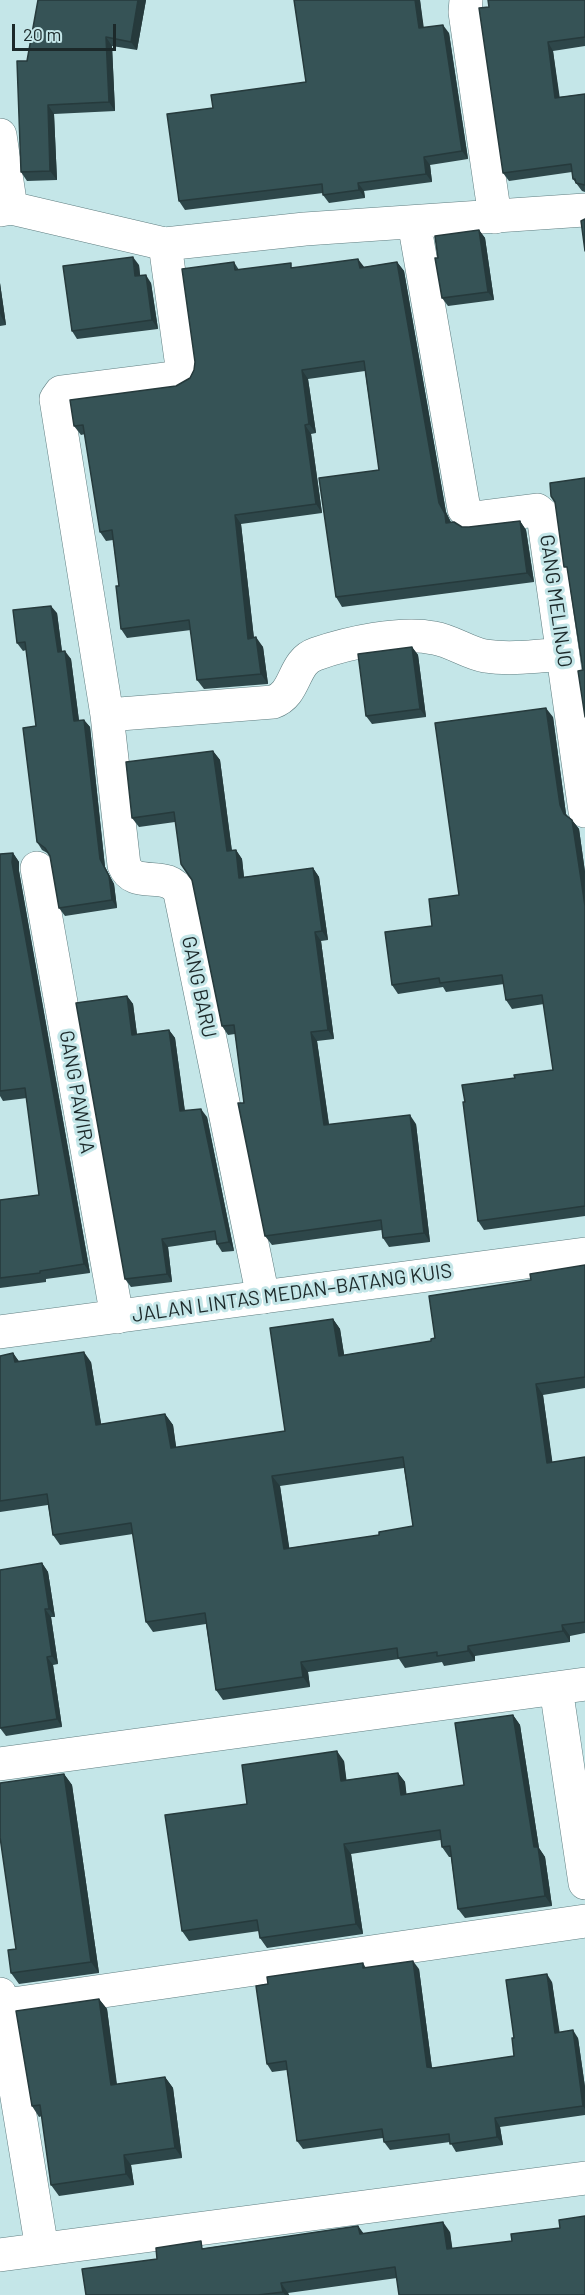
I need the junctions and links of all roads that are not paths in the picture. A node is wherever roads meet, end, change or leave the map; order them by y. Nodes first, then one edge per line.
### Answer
1 (466, 0) edge
2 (0, 135) edge
3 (5, 209) edge
4 (585, 210) edge
5 (495, 217) junction
6 (414, 222) junction
7 (165, 244) junction
8 (563, 654) junction
9 (107, 715) junction
10 (585, 811) edge
11 (37, 868) dead end
12 (585, 1254) edge
13 (263, 1297) junction
14 (117, 1317) junction
15 (0, 1332) edge
16 (570, 1686) edge
17 (0, 1764) edge
18 (585, 1883) edge
19 (585, 1921) edge
20 (0, 2002) edge
21 (585, 2178) edge
22 (42, 2249) junction
23 (0, 2255) edge

1 - 5 main road
2 - 3 main road
3 - 7 main road
4 - 5 main road
5 - 6 main road
6 - 7 main road
6 - 8 main road, GANG MELINJO
7 - 9 main road, GANG BARU
8 - 9 main road
8 - 10 main road, GANG MELINJO
9 - 13 main road, GANG BARU
11 - 14 main road, GANG PAWIRA
12 - 13 main road, JALAN LINTAS MEDAN–BATANG KUIS
13 - 14 main road, JALAN LINTAS MEDAN–BATANG KUIS
14 - 15 main road, JALAN LINTAS MEDAN–BATANG KUIS
16 - 17 main road
16 - 18 main road
19 - 20 main road
20 - 22 main road
21 - 22 main road
22 - 23 main road

